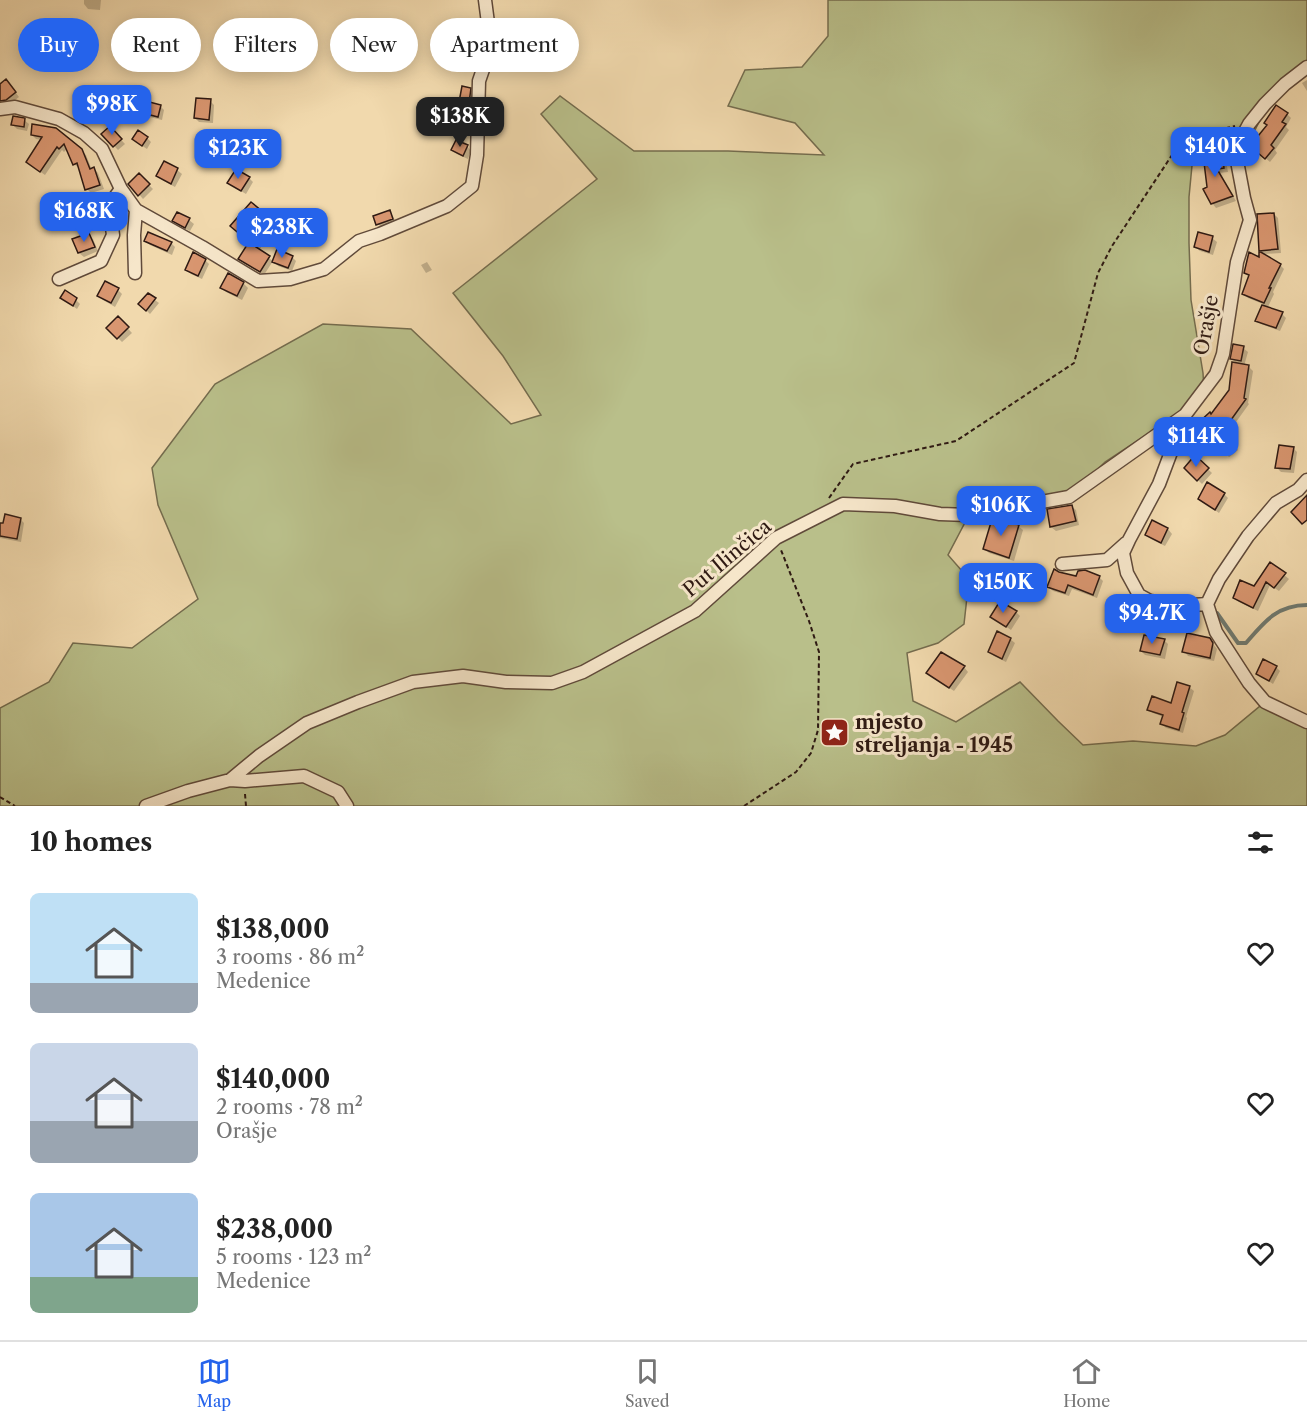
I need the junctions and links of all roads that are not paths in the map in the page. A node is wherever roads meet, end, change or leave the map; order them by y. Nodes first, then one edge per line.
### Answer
1 (485, 0) edge
2 (1307, 67) edge
3 (0, 109) edge
4 (121, 189) junction
5 (136, 210) junction
6 (135, 273) dead end
7 (59, 279) dead end
8 (1185, 415) junction
9 (1307, 480) edge
10 (1129, 540) junction
11 (1062, 564) dead end
12 (1207, 604) junction
13 (1307, 722) edge
14 (230, 780) junction
15 (147, 806) edge
16 (347, 806) edge

1 - 5 street
2 - 8 street, Orašje
3 - 4 street
4 - 5 street
4 - 7 street
5 - 6 street
8 - 10 street, Orašje
8 - 14 street, Put Ilinčica
9 - 12 street
10 - 11 street
10 - 12 street, Orašje
12 - 13 street
14 - 15 street, Put Ilinčica
14 - 16 street, Put Ilinčica

